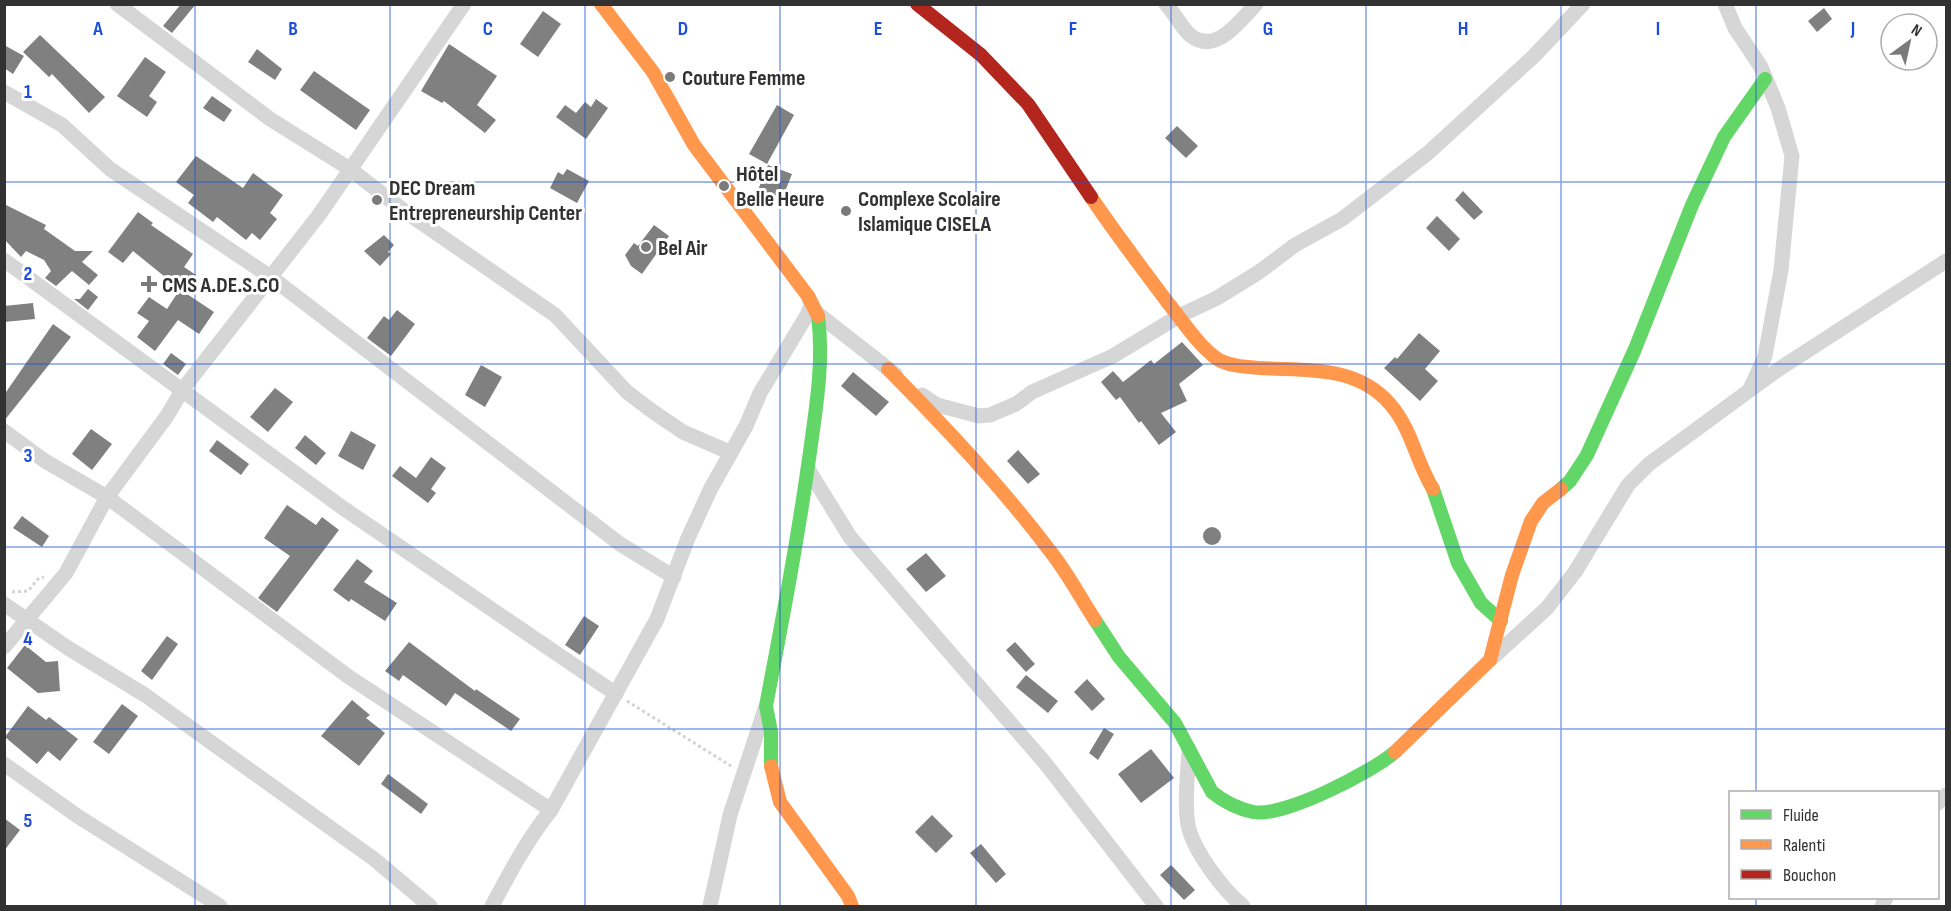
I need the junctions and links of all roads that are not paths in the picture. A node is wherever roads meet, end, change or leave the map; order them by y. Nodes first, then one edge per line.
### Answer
1 (117, 4) edge
2 (464, 4) edge
3 (600, 4) edge
4 (917, 4) edge
5 (1166, 4) edge
6 (1256, 4) edge
7 (1582, 4) edge
8 (1725, 4) edge
9 (1766, 78) junction
10 (4, 92) edge
11 (350, 169) junction
12 (4, 260) edge
13 (1947, 261) edge
14 (272, 278) junction
15 (808, 296) junction
16 (818, 314) junction
17 (1179, 316) junction
18 (888, 369) junction
19 (183, 389) junction
20 (1749, 392) junction
21 (4, 431) edge
22 (729, 453) junction
23 (808, 469) junction
24 (107, 497) junction
25 (674, 577) junction
26 (4, 604) edge
27 (26, 619) junction
28 (1501, 621) junction
29 (4, 647) edge
30 (1490, 660) junction
31 (615, 694) junction
32 (766, 706) junction
33 (1189, 746) junction
34 (4, 764) edge
35 (551, 810) junction
36 (220, 906) edge
37 (430, 906) edge
38 (492, 906) edge
39 (710, 906) edge
40 (852, 906) edge
41 (1156, 906) edge
42 (1243, 906) edge

1 - 11 street
2 - 11 street
3 - 15 street
4 - 17 street
5 - 6 street
7 - 17 street
8 - 9 street
9 - 20 street
9 - 28 street
10 - 14 street
11 - 14 street
11 - 22 street
12 - 19 street
13 - 20 street
14 - 19 street
14 - 25 street
15 - 16 street
15 - 22 street
16 - 18 street
16 - 23 street
17 - 18 street
17 - 28 street
18 - 33 street
19 - 24 street
19 - 31 street
20 - 30 street
21 - 24 street
22 - 25 street
23 - 32 street
23 - 41 street
24 - 27 street
24 - 35 street
25 - 31 street
26 - 27 street
27 - 29 street
27 - 37 street
28 - 30 street
30 - 33 street
31 - 35 street
32 - 39 street
32 - 40 street
33 - 42 street
34 - 36 street
35 - 38 street

